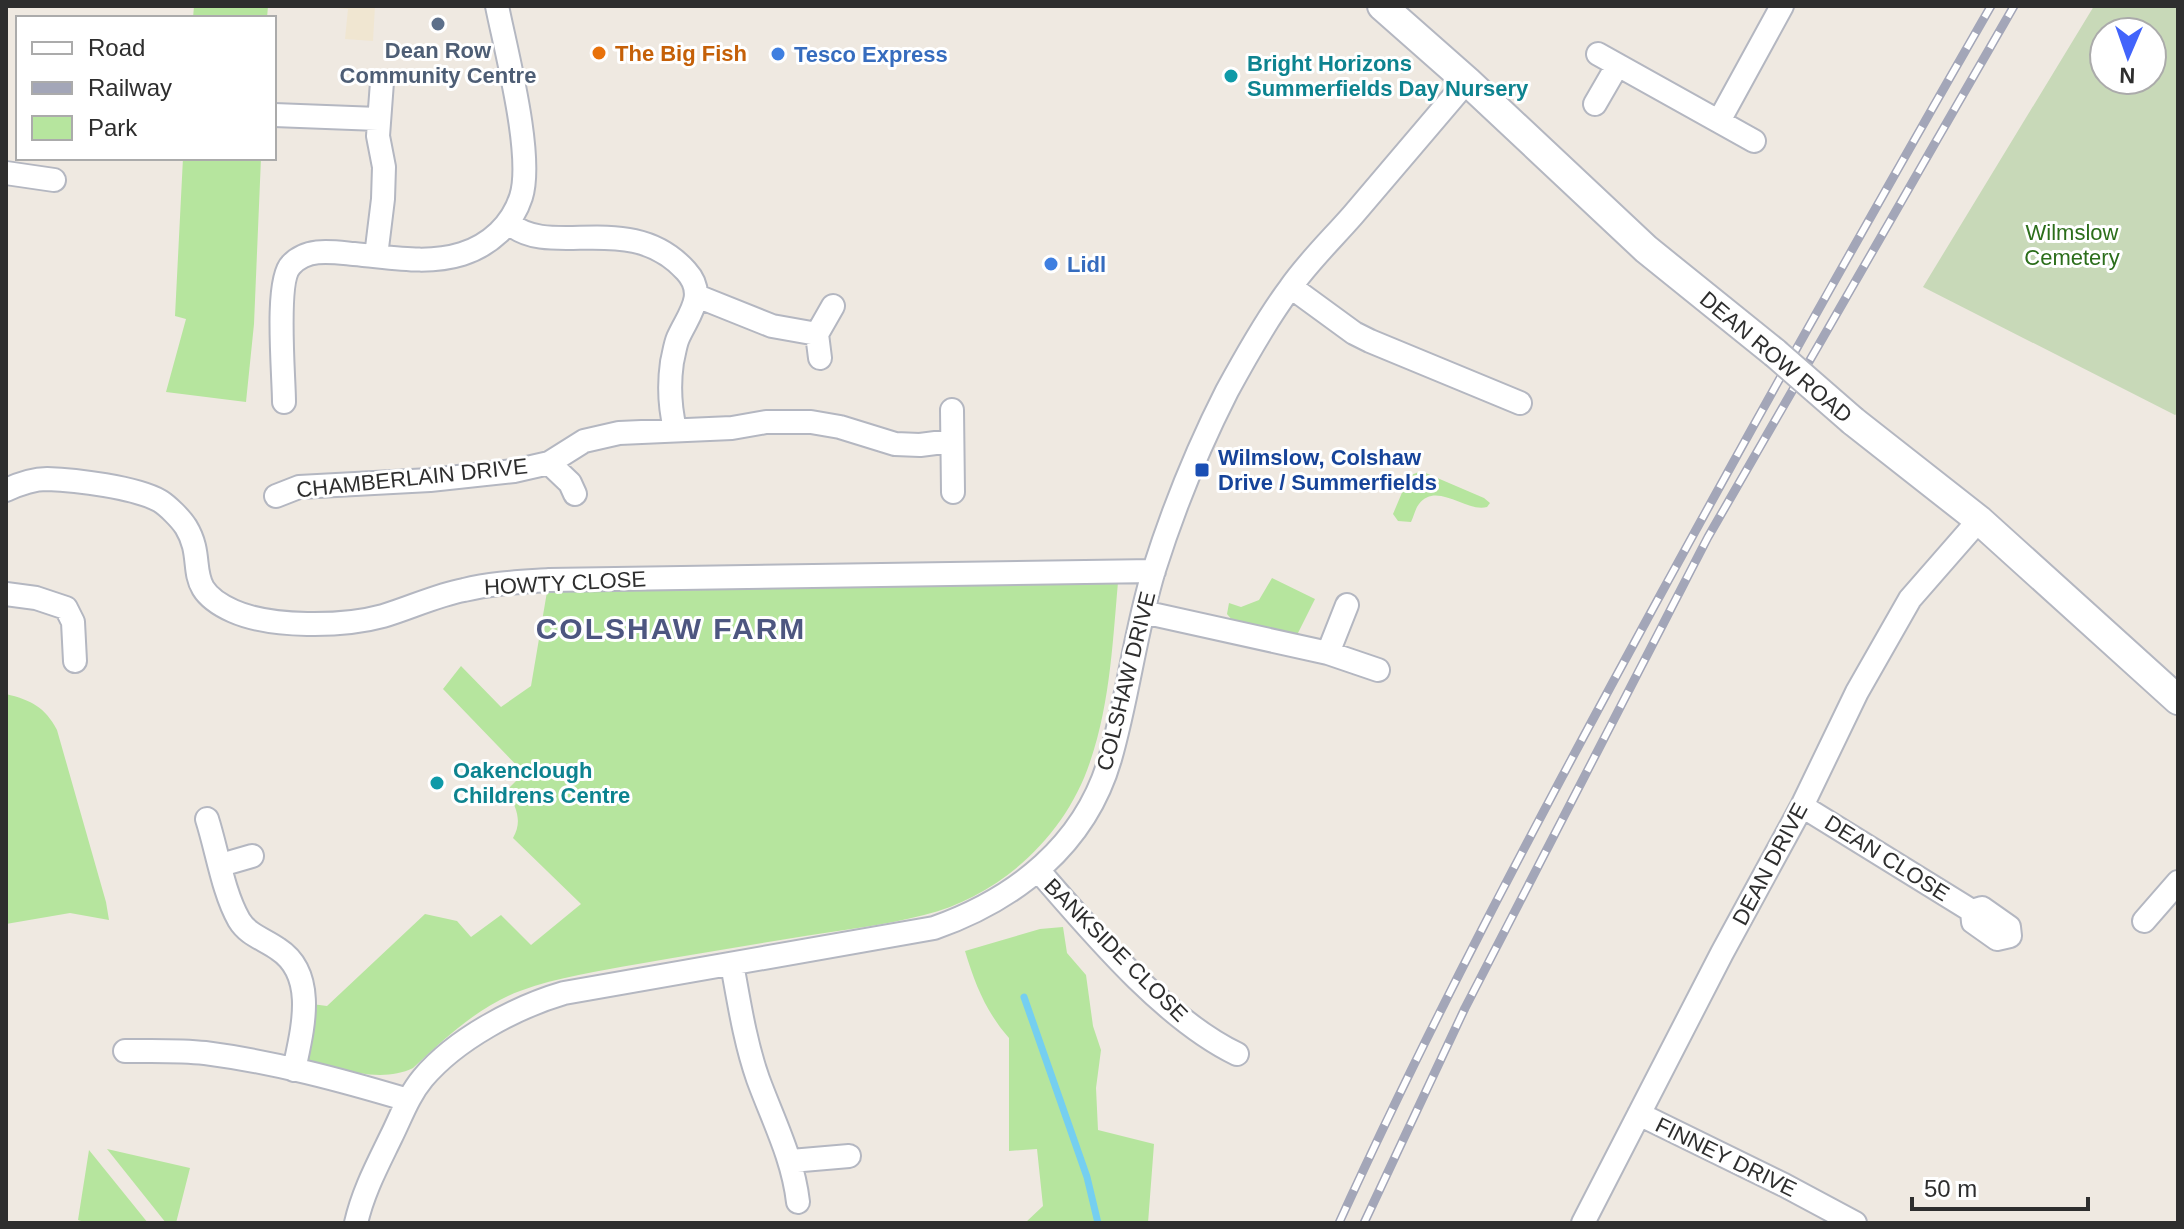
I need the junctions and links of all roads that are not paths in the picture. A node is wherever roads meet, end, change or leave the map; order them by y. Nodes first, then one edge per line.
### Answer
1 (497, 6) edge
2 (1382, 6) edge
3 (1782, 6) edge
4 (1467, 81) junction
5 (382, 82) dead end
6 (1595, 104) dead end
7 (276, 115) edge
8 (378, 119) junction
9 (1719, 121) junction
10 (1754, 141) dead end
11 (6, 173) edge
12 (54, 180) dead end
13 (509, 223) junction
14 (376, 256) junction
15 (1291, 287) junction
16 (697, 296) junction
17 (833, 306) dead end
18 (817, 334) junction
19 (820, 358) dead end
20 (284, 402) dead end
21 (1520, 403) dead end
22 (952, 410) dead end
23 (675, 429) junction
24 (951, 441) junction
25 (549, 463) junction
26 (6, 490) edge
27 (953, 492) dead end
28 (575, 494) dead end
29 (276, 496) dead end
30 (1979, 520) junction
31 (1154, 571) junction
32 (6, 594) edge
33 (1347, 605) dead end
34 (1143, 612) junction
35 (1328, 653) junction
36 (75, 661) dead end
37 (1378, 670) dead end
38 (2174, 691) edge
39 (1802, 806) junction
40 (207, 819) dead end
41 (252, 856) dead end
42 (221, 865) junction
43 (1038, 870) junction
44 (2178, 882) edge
45 (1972, 911) dead end
46 (2144, 921) dead end
47 (732, 964) junction
48 (125, 1051) dead end
49 (1237, 1054) dead end
50 (294, 1070) junction
51 (408, 1100) junction
52 (1639, 1114) junction
53 (849, 1156) dead end
54 (791, 1161) junction
55 (798, 1202) dead end
56 (356, 1223) edge
57 (1583, 1223) edge
58 (1855, 1223) edge

1 - 13 street
2 - 4 street, DEAN ROW ROAD
3 - 9 street
4 - 15 street, COLSHAW DRIVE
4 - 30 street, DEAN ROW ROAD, bridge
5 - 8 street
6 - 9 street
7 - 8 street
8 - 14 street
9 - 10 street
11 - 12 street
13 - 14 street
13 - 16 street
14 - 20 street
15 - 21 street
15 - 31 street, COLSHAW DRIVE
16 - 18 street
16 - 23 street
17 - 18 street
18 - 19 street
22 - 24 street
23 - 24 street, CHAMBERLAIN DRIVE
23 - 25 street, CHAMBERLAIN DRIVE
24 - 27 street
25 - 28 street, CHAMBERLAIN DRIVE
25 - 29 street, CHAMBERLAIN DRIVE
26 - 31 street, HOWTY CLOSE
30 - 38 street, DEAN ROW ROAD
30 - 39 street, DEAN DRIVE
31 - 34 street, COLSHAW DRIVE
32 - 36 street
33 - 35 street
34 - 35 street
34 - 43 street, COLSHAW DRIVE
35 - 37 street
39 - 45 street, DEAN CLOSE
39 - 52 street, DEAN DRIVE
40 - 42 street
41 - 42 street
42 - 50 street
43 - 47 street, COLSHAW DRIVE
43 - 49 street, BANKSIDE CLOSE
44 - 46 street
47 - 51 street, COLSHAW DRIVE
47 - 54 street
48 - 50 street
50 - 51 street
51 - 56 street, COLSHAW DRIVE
52 - 57 street, DEAN DRIVE
52 - 58 street, FINNEY DRIVE
53 - 54 street
54 - 55 street

